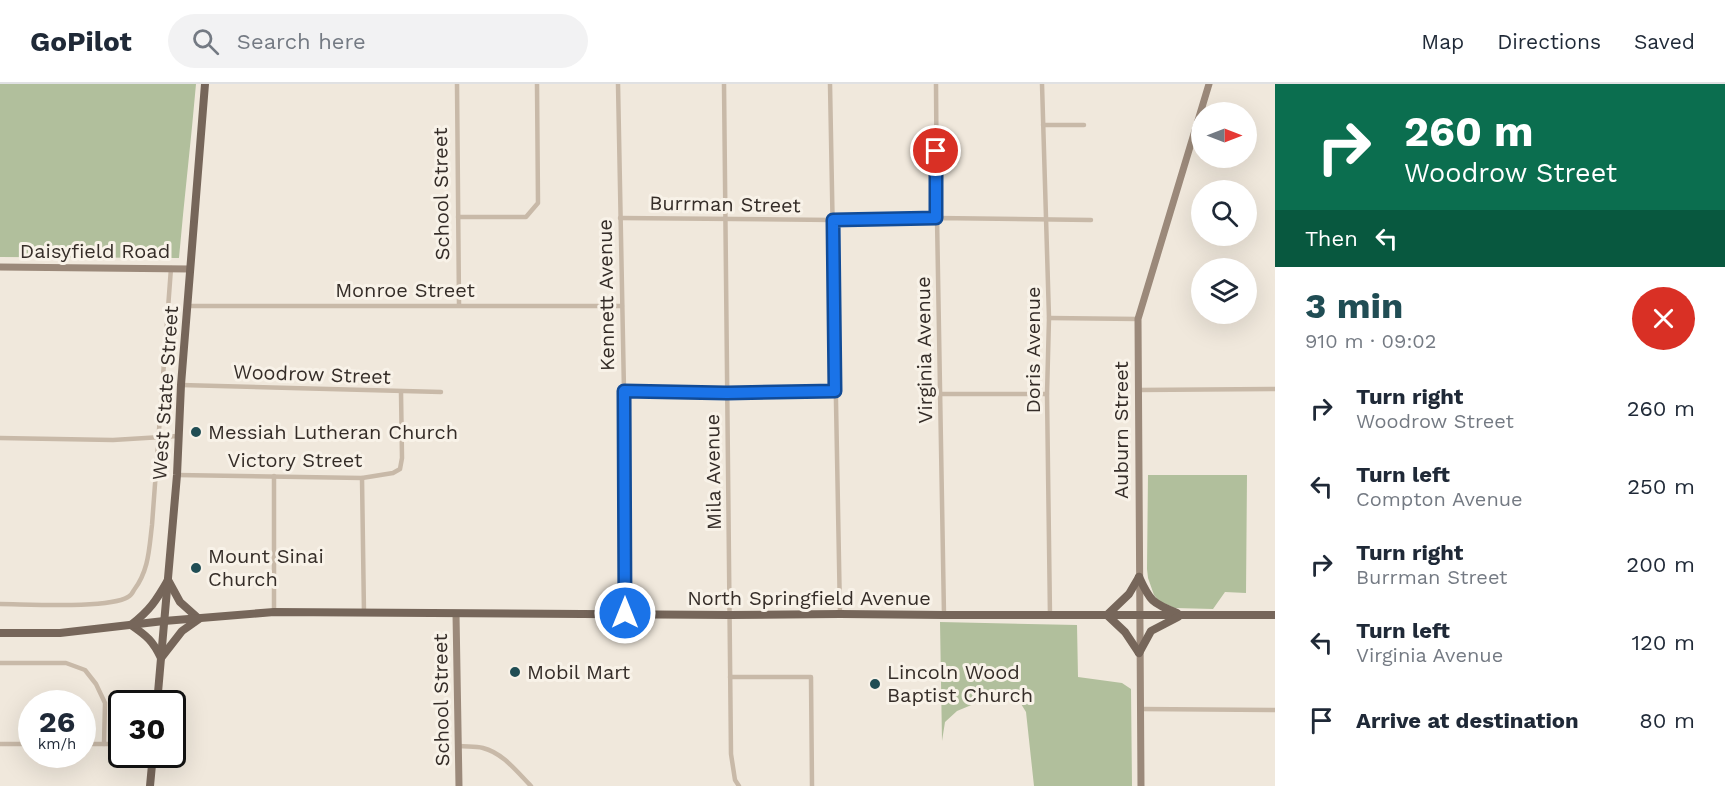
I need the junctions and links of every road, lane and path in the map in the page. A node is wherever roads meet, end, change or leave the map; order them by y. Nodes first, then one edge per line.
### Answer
1 (205, 84) edge
2 (457, 84) edge
3 (537, 84) edge
4 (618, 84) edge
5 (724, 84) edge
6 (830, 84) edge
7 (936, 84) edge
8 (1042, 84) edge
9 (1209, 84) edge
10 (1043, 125) junction
11 (1084, 125) dead end
12 (458, 217) junction
13 (620, 218) junction
14 (726, 218) junction
15 (936, 218) junction
16 (833, 220) junction
17 (1046, 220) junction
18 (1091, 220) dead end
19 (0, 267) edge
20 (171, 267) junction
21 (190, 269) junction
22 (459, 304) junction
23 (187, 306) junction
24 (622, 306) junction
25 (1049, 318) junction
26 (1138, 319) junction
27 (182, 385) junction
28 (1275, 389) edge
29 (1137, 390) junction
30 (624, 391) junction
31 (835, 391) junction
32 (401, 392) junction
33 (441, 392) dead end
34 (727, 393) junction
35 (940, 394) junction
36 (1047, 394) junction
37 (178, 436) junction
38 (0, 438) edge
39 (157, 439) junction
40 (177, 475) junction
41 (274, 476) junction
42 (362, 478) junction
43 (1139, 577) junction
44 (168, 580) junction
45 (0, 604) edge
46 (274, 612) junction
47 (364, 613) junction
48 (625, 613) junction
49 (456, 614) junction
50 (840, 614) junction
51 (730, 615) junction
52 (944, 615) junction
53 (1107, 615) junction
54 (1139, 615) junction
55 (1181, 615) junction
56 (1275, 615) edge
57 (1050, 616) junction
58 (199, 619) junction
59 (164, 621) junction
60 (131, 625) junction
61 (0, 633) edge
62 (1139, 653) junction
63 (161, 658) junction
64 (0, 663) edge
65 (730, 677) junction
66 (158, 690) edge
67 (1140, 709) junction
68 (1275, 710) edge
69 (0, 744) edge
70 (18, 744) edge
71 (96, 744) edge
72 (104, 744) junction
73 (108, 744) edge
74 (459, 746) junction
75 (152, 768) edge
76 (150, 786) edge
77 (459, 786) edge
78 (531, 786) edge
79 (739, 786) edge
80 (812, 786) edge
81 (1141, 786) edge

1 - 21 main road, West State Street
2 - 12 street, School Street
3 - 12 street
4 - 13 street, Kennett Avenue
5 - 14 street, Mila Avenue
6 - 16 street
7 - 15 street, Virginia Avenue
8 - 10 street, Doris Avenue
9 - 26 main road, Auburn Street
10 - 11 street
10 - 17 street, Doris Avenue
12 - 22 street, School Street
13 - 14 street, Burrman Street
13 - 24 street, Kennett Avenue
14 - 16 street, Burrman Street
14 - 34 street, Mila Avenue
15 - 16 street, Burrman Street
15 - 17 street, Burrman Street
15 - 35 street, Virginia Avenue
16 - 31 street
17 - 18 street, Burrman Street
17 - 25 street, Doris Avenue
19 - 20 main road, Daisyfield Road
20 - 21 main road, Daisyfield Road
20 - 39 street
21 - 23 main road, West State Street
22 - 23 street, Monroe Street
22 - 24 street, Monroe Street
23 - 27 main road, West State Street
24 - 30 street, Kennett Avenue
25 - 26 street
25 - 36 street, Doris Avenue
26 - 29 main road, Auburn Street
27 - 32 street, Woodrow Street
27 - 37 main road, West State Street
28 - 29 street
29 - 43 main road, Auburn Street
30 - 34 street
30 - 48 street, Kennett Avenue
31 - 34 street
31 - 50 street
32 - 33 street, Woodrow Street
32 - 42 street, Victory Street
34 - 51 street, Mila Avenue
35 - 36 street
35 - 52 street, Virginia Avenue
36 - 57 street, Doris Avenue
37 - 39 street
37 - 40 main road, West State Street
38 - 39 street
39 - 45 street
40 - 41 street, Victory Street
40 - 44 main road, West State Street
41 - 42 street, Victory Street
41 - 46 street
42 - 47 street
43 - 53 main road
43 - 54 main road, Auburn Street
43 - 55 main road
44 - 58 main road
44 - 59 main road, West State Street
44 - 60 main road
46 - 47 main road, North Springfield Avenue
46 - 58 main road, North Springfield Avenue
47 - 49 main road, North Springfield Avenue
48 - 49 main road, North Springfield Avenue
48 - 51 main road, North Springfield Avenue
49 - 74 main road, School Street
50 - 51 main road, North Springfield Avenue
50 - 52 main road, North Springfield Avenue
51 - 65 street, Mila Avenue
52 - 57 main road, North Springfield Avenue
53 - 54 main road, North Springfield Avenue
53 - 57 main road, North Springfield Avenue
53 - 62 main road
54 - 55 main road, North Springfield Avenue
54 - 62 main road, Auburn Street
55 - 56 main road, North Springfield Avenue
55 - 62 main road
58 - 59 main road, North Springfield Avenue
58 - 63 main road
59 - 60 main road, North Springfield Avenue
59 - 63 main road, West State Street
60 - 61 main road, North Springfield Avenue
60 - 63 main road
62 - 67 main road, Auburn Street
63 - 66 main road, West State Street
64 - 72 street
65 - 79 street, Mila Avenue
65 - 80 street
67 - 68 street
67 - 81 main road, Auburn Street
69 - 70 street
71 - 72 street
72 - 73 street
74 - 77 main road, School Street
74 - 78 street
75 - 76 main road

